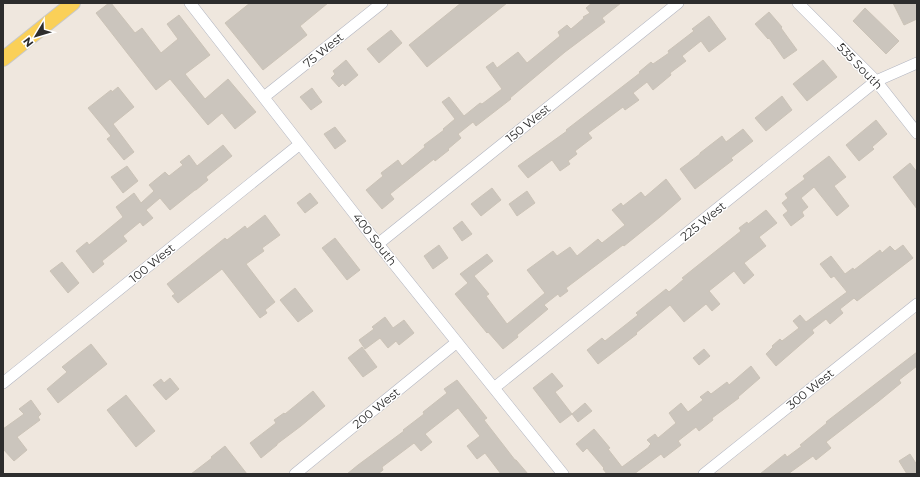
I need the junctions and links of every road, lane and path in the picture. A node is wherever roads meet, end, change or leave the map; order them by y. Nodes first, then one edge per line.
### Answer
1 (72, 3) edge
2 (190, 3) edge
3 (382, 3) edge
4 (678, 3) edge
5 (798, 3) edge
6 (3, 59) edge
7 (917, 63) edge
8 (876, 81) junction
9 (264, 97) junction
10 (917, 133) edge
11 (300, 144) junction
12 (378, 244) junction
13 (917, 304) edge
14 (457, 342) junction
15 (3, 383) edge
16 (494, 388) junction
17 (294, 474) edge
18 (563, 474) edge
19 (704, 474) edge

1 - 6 main road
2 - 9 street, 400 South
3 - 9 street, 75 West
4 - 12 street, 150 West
5 - 8 street, 535 South
7 - 8 street, 225 West
8 - 10 street, 535 South
8 - 16 street, 225 West
9 - 11 street, 400 South
11 - 12 street, 400 South
11 - 15 street, 100 West
12 - 14 street, 400 South
13 - 19 street, 300 West
14 - 16 street, 400 South
14 - 17 street, 200 West
16 - 18 street, 400 South

